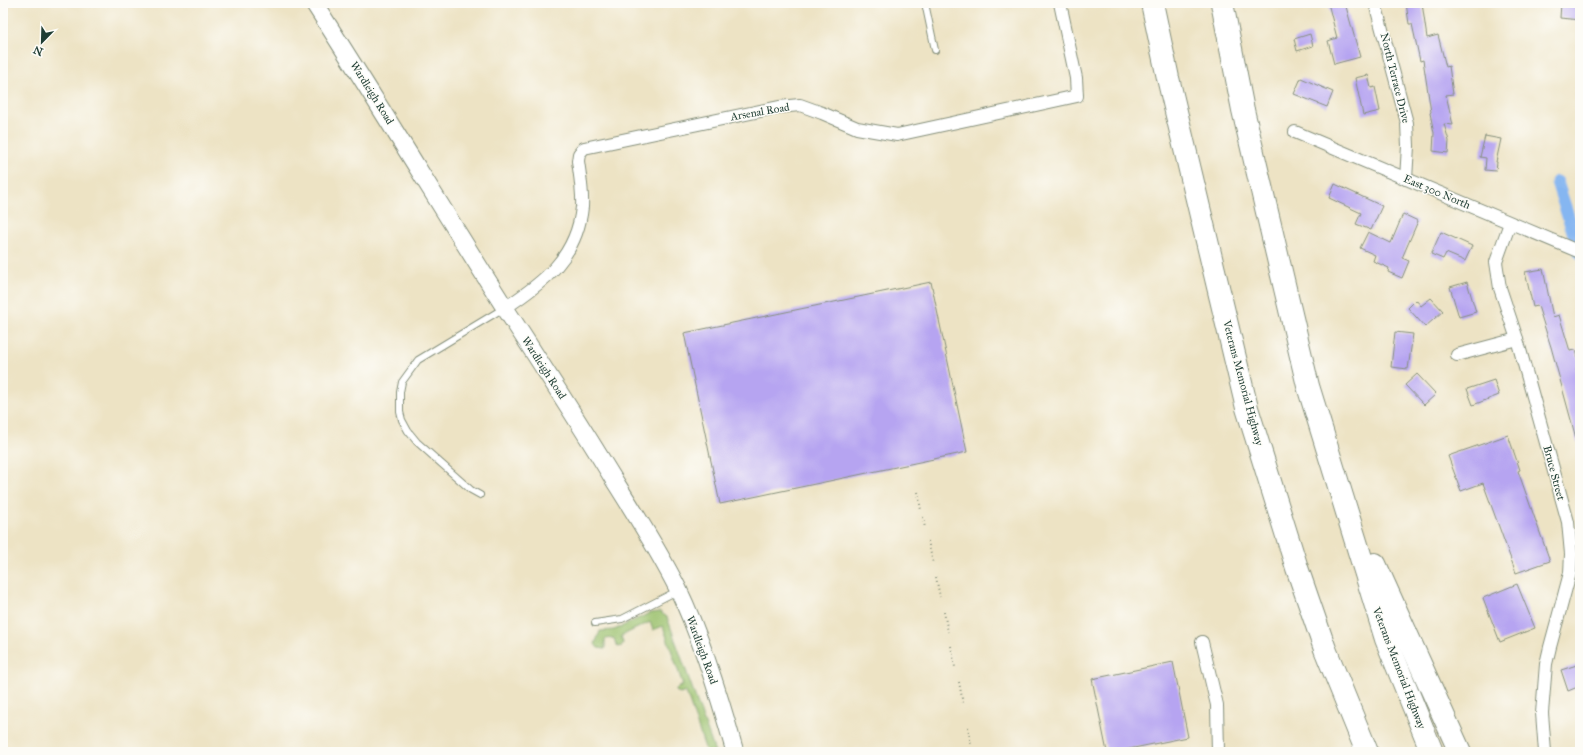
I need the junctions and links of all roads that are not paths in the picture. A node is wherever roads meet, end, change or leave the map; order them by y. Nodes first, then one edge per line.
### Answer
1 (314, 3) edge
2 (925, 3) edge
3 (1060, 3) edge
4 (1152, 3) edge
5 (1222, 3) edge
6 (1375, 3) edge
7 (936, 50) dead end
8 (1295, 132) dead end
9 (1406, 179) junction
10 (1510, 223) junction
11 (1575, 250) edge
12 (505, 308) junction
13 (1517, 339) junction
14 (1457, 356) dead end
15 (1334, 476) junction
16 (480, 495) dead end
17 (678, 590) junction
18 (595, 623) dead end
19 (1202, 642) dead end
20 (1325, 649) junction
21 (735, 752) edge
22 (1218, 752) edge
23 (1353, 752) edge
24 (1367, 752) edge
25 (1432, 752) edge
26 (1460, 752) edge
27 (1545, 752) edge

1 - 12 main road, Wardleigh Road
2 - 7 lane
3 - 12 street, Arsenal Road
4 - 20 highway, Veterans Memorial Highway
5 - 15 highway, Veterans Memorial Highway
6 - 9 street, North Terrace Drive
8 - 9 street, East 300 North
9 - 10 street, East 300 North
10 - 11 street, East 300 North
10 - 13 street, Bruce Street
12 - 16 lane
12 - 17 main road, Wardleigh Road
13 - 14 street
13 - 27 street, Bruce Street
15 - 25 highway, Veterans Memorial Highway
15 - 26 highway
17 - 18 lane
17 - 21 main road, Wardleigh Road
19 - 22 street
20 - 23 highway
20 - 24 highway, Veterans Memorial Highway

